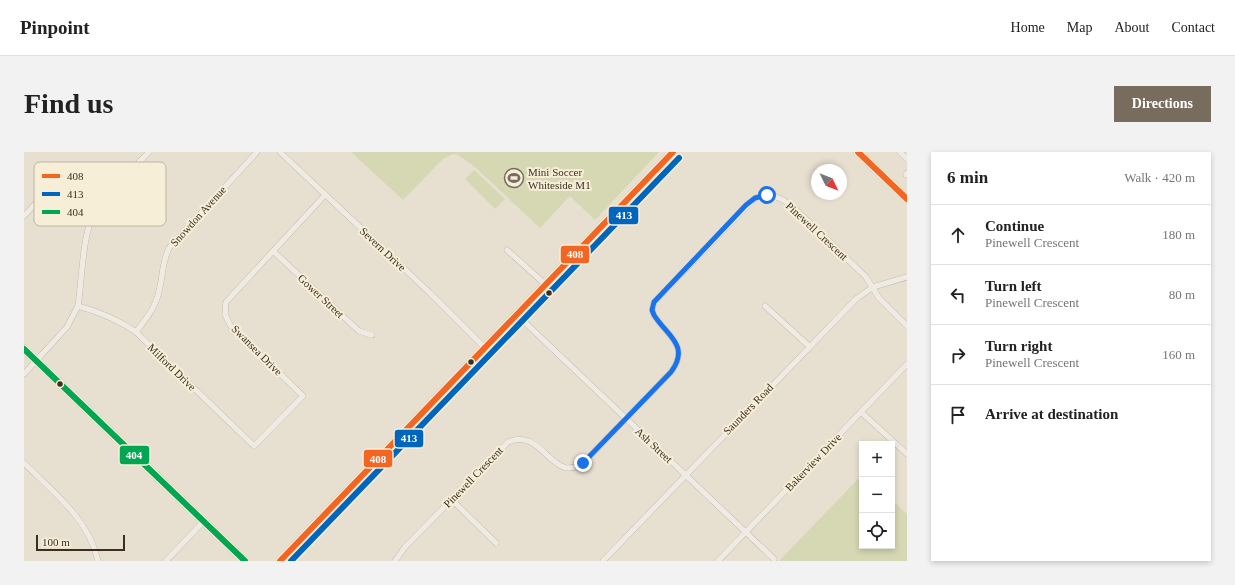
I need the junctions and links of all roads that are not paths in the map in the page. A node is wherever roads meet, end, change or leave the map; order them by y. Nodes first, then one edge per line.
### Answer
1 (149, 152) edge
2 (257, 152) edge
3 (280, 152) edge
4 (673, 152) edge
5 (858, 152) edge
6 (900, 152) edge
7 (907, 159) edge
8 (139, 162) edge
9 (325, 195) junction
10 (907, 199) edge
11 (34, 206) edge
12 (24, 216) edge
13 (90, 226) edge
14 (507, 250) dead end
15 (273, 251) junction
16 (907, 278) edge
17 (545, 284) junction
18 (873, 287) junction
19 (78, 306) junction
20 (765, 306) dead end
21 (516, 314) junction
22 (907, 326) edge
23 (136, 332) junction
24 (372, 335) dead end
25 (809, 346) junction
26 (24, 348) edge
27 (485, 348) junction
28 (36, 360) junction
29 (907, 364) edge
30 (24, 374) edge
31 (861, 412) junction
32 (625, 418) junction
33 (254, 446) joint
34 (907, 454) edge
35 (24, 463) edge
36 (686, 474) junction
37 (451, 499) junction
38 (204, 521) junction
39 (746, 532) junction
40 (496, 543) dead end
41 (774, 559) dead end
42 (98, 561) edge
43 (166, 561) edge
44 (245, 561) edge
45 (280, 561) edge
46 (395, 561) edge
47 (603, 561) edge
48 (718, 561) edge

1 - 8 street
2 - 23 street, Snowdon Avenue
3 - 9 street, Severn Drive
4 - 17 street
5 - 10 street
6 - 7 street
9 - 15 street, Swansea Drive
9 - 27 street, Severn Drive
11 - 12 street
13 - 19 street
14 - 17 street
15 - 24 street, Gower Street
15 - 33 street, Swansea Drive
16 - 18 street, Saunders Road
17 - 21 street
18 - 22 street
18 - 25 street, Saunders Road
18 - 32 street, Pinewell Crescent
19 - 23 street, Milford Drive
19 - 28 street
20 - 25 street
21 - 27 street
21 - 32 street, Ash Street
23 - 33 street, Milford Drive
25 - 36 street, Saunders Road
26 - 28 street
27 - 45 street
28 - 30 street
28 - 38 street
29 - 31 street, Bakerview Drive
31 - 34 street
31 - 39 street, Bakerview Drive
32 - 36 street, Ash Street
32 - 37 street, Pinewell Crescent
35 - 42 street
36 - 39 street, Ash Street
36 - 47 street, Saunders Road
37 - 40 street
37 - 46 street, Pinewell Crescent
38 - 43 street
38 - 44 street
39 - 41 street, Ash Street
39 - 48 street, Bakerview Drive

